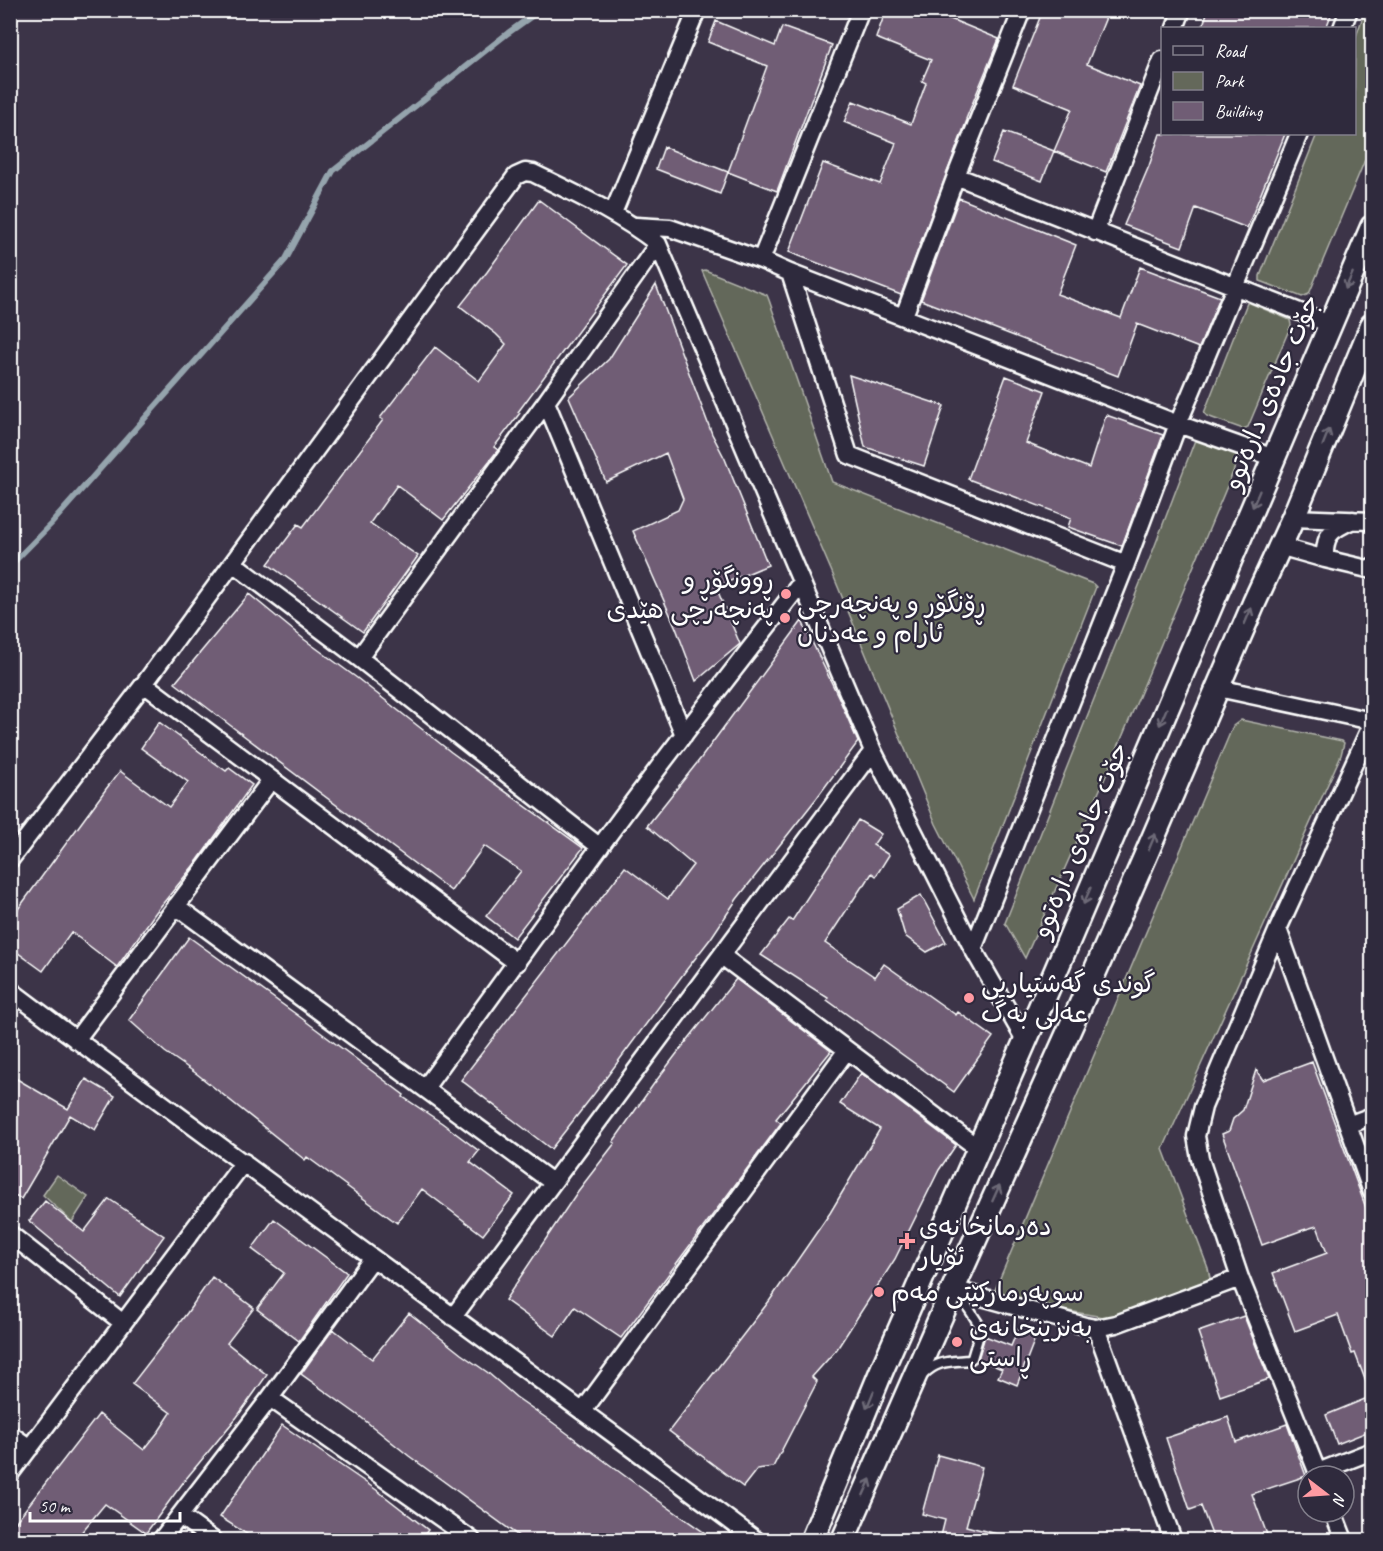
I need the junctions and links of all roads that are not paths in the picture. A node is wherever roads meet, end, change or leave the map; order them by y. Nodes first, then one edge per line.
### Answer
1 (697, 10) edge
2 (861, 10) edge
3 (1022, 10) edge
4 (1182, 10) edge
5 (1349, 10) edge
6 (1175, 27) edge
7 (1342, 27) edge
8 (1161, 63) edge
9 (1299, 135) edge
10 (956, 176) junction
11 (614, 213) junction
12 (636, 226) junction
13 (1372, 227) edge
14 (1095, 232) junction
15 (658, 244) junction
16 (760, 260) junction
17 (790, 273) junction
18 (1236, 287) junction
19 (904, 316) junction
20 (1330, 324) junction
21 (1372, 325) edge
22 (546, 402) junction
23 (1178, 424) junction
24 (1274, 458) junction
25 (1293, 518) junction
26 (1353, 520) junction
27 (1372, 520) edge
28 (1279, 546) junction
29 (1325, 559) junction
30 (233, 563) junction
31 (1126, 564) junction
32 (1372, 570) edge
33 (801, 584) junction
34 (358, 658) junction
35 (144, 684) junction
36 (1177, 684) junction
37 (1216, 693) junction
38 (1372, 723) edge
39 (684, 735) junction
40 (873, 751) junction
41 (271, 780) junction
42 (600, 847) junction
43 (10, 860) edge
44 (176, 906) junction
45 (1278, 929) junction
46 (973, 950) junction
47 (722, 956) junction
48 (517, 963) junction
49 (10, 990) edge
50 (76, 1040) junction
51 (1025, 1040) junction
52 (848, 1050) junction
53 (425, 1088) junction
54 (1372, 1116) edge
55 (1348, 1125) junction
56 (979, 1149) junction
57 (244, 1162) junction
58 (552, 1182) junction
59 (1372, 1192) edge
60 (10, 1234) edge
61 (374, 1258) junction
62 (1240, 1278) junction
63 (958, 1291) junction
64 (453, 1317) junction
65 (123, 1323) junction
66 (1096, 1328) junction
67 (909, 1390) junction
68 (270, 1398) junction
69 (584, 1411) junction
70 (10, 1434) edge
71 (30, 1448) junction
72 (1372, 1451) edge
73 (1315, 1464) edge
74 (1342, 1464) edge
75 (10, 1474) edge
76 (180, 1516) junction
77 (1338, 1524) edge
78 (161, 1540) edge
79 (213, 1540) edge
80 (472, 1540) edge
81 (756, 1540) edge
82 (812, 1540) edge
83 (843, 1540) edge
84 (1173, 1540) edge
85 (1344, 1540) edge

1 - 11 street
2 - 16 street
3 - 10 street
4 - 6 street
5 - 7 street
8 - 14 street
9 - 18 street
10 - 14 street
10 - 19 street
11 - 12 street
11 - 30 street
12 - 15 street
12 - 16 street
13 -> 20 main road, جۆت جادەی دارەتوو
14 - 18 street
15 - 22 street
15 - 33 street
16 - 17 street
17 - 19 street
17 - 31 street
18 - 20 street
18 - 23 street
19 - 23 street
20 - 24 main road, جۆت جادەی دارەتوو
25 -> 21 main road
22 - 34 street
22 - 39 street
23 - 24 street
23 - 31 street
24 -> 36 main road, جۆت جادەی دارەتوو
25 - 26 street
25 - 28 main road
26 - 27 street
26 - 29 street
28 - 29 street
37 -> 28 main road
29 - 32 street
30 - 34 street
30 - 35 street
31 - 46 street
33 - 39 street
33 - 40 street
34 - 42 street
35 - 41 street
35 - 43 street
36 - 37 main road
36 -> 51 main road, جۆت جادەی دارەتوو
37 - 38 street
63 -> 37 main road
38 - 45 street
39 - 42 street
40 - 46 street
40 - 47 street
41 - 44 street
41 - 48 street
42 - 48 street
44 - 50 street
44 - 53 street
45 - 55 street
45 - 62 street
46 - 51 street
47 - 52 street
47 - 58 street
48 - 53 street
49 - 50 street
50 - 57 street
51 - 56 main road, جۆت جادەی دارەتوو
52 - 56 street
52 - 69 street
53 - 58 street
54 - 55 street
55 - 59 street
56 -> 82 main road, جۆت جادەی دارەتوو
57 - 61 street
57 - 65 street
58 - 64 street
60 - 65 street
61 - 64 street
61 - 68 street
62 - 66 street
62 - 73 street
63 - 66 street
63 - 67 main road
63 - 67 lane
64 - 69 street
65 - 71 street
66 - 84 street
83 -> 67 main road
68 - 76 street
68 - 80 street
69 - 81 street
70 - 71 street
71 - 75 street
72 - 74 street
76 - 78 street
76 - 79 street
77 - 85 street

